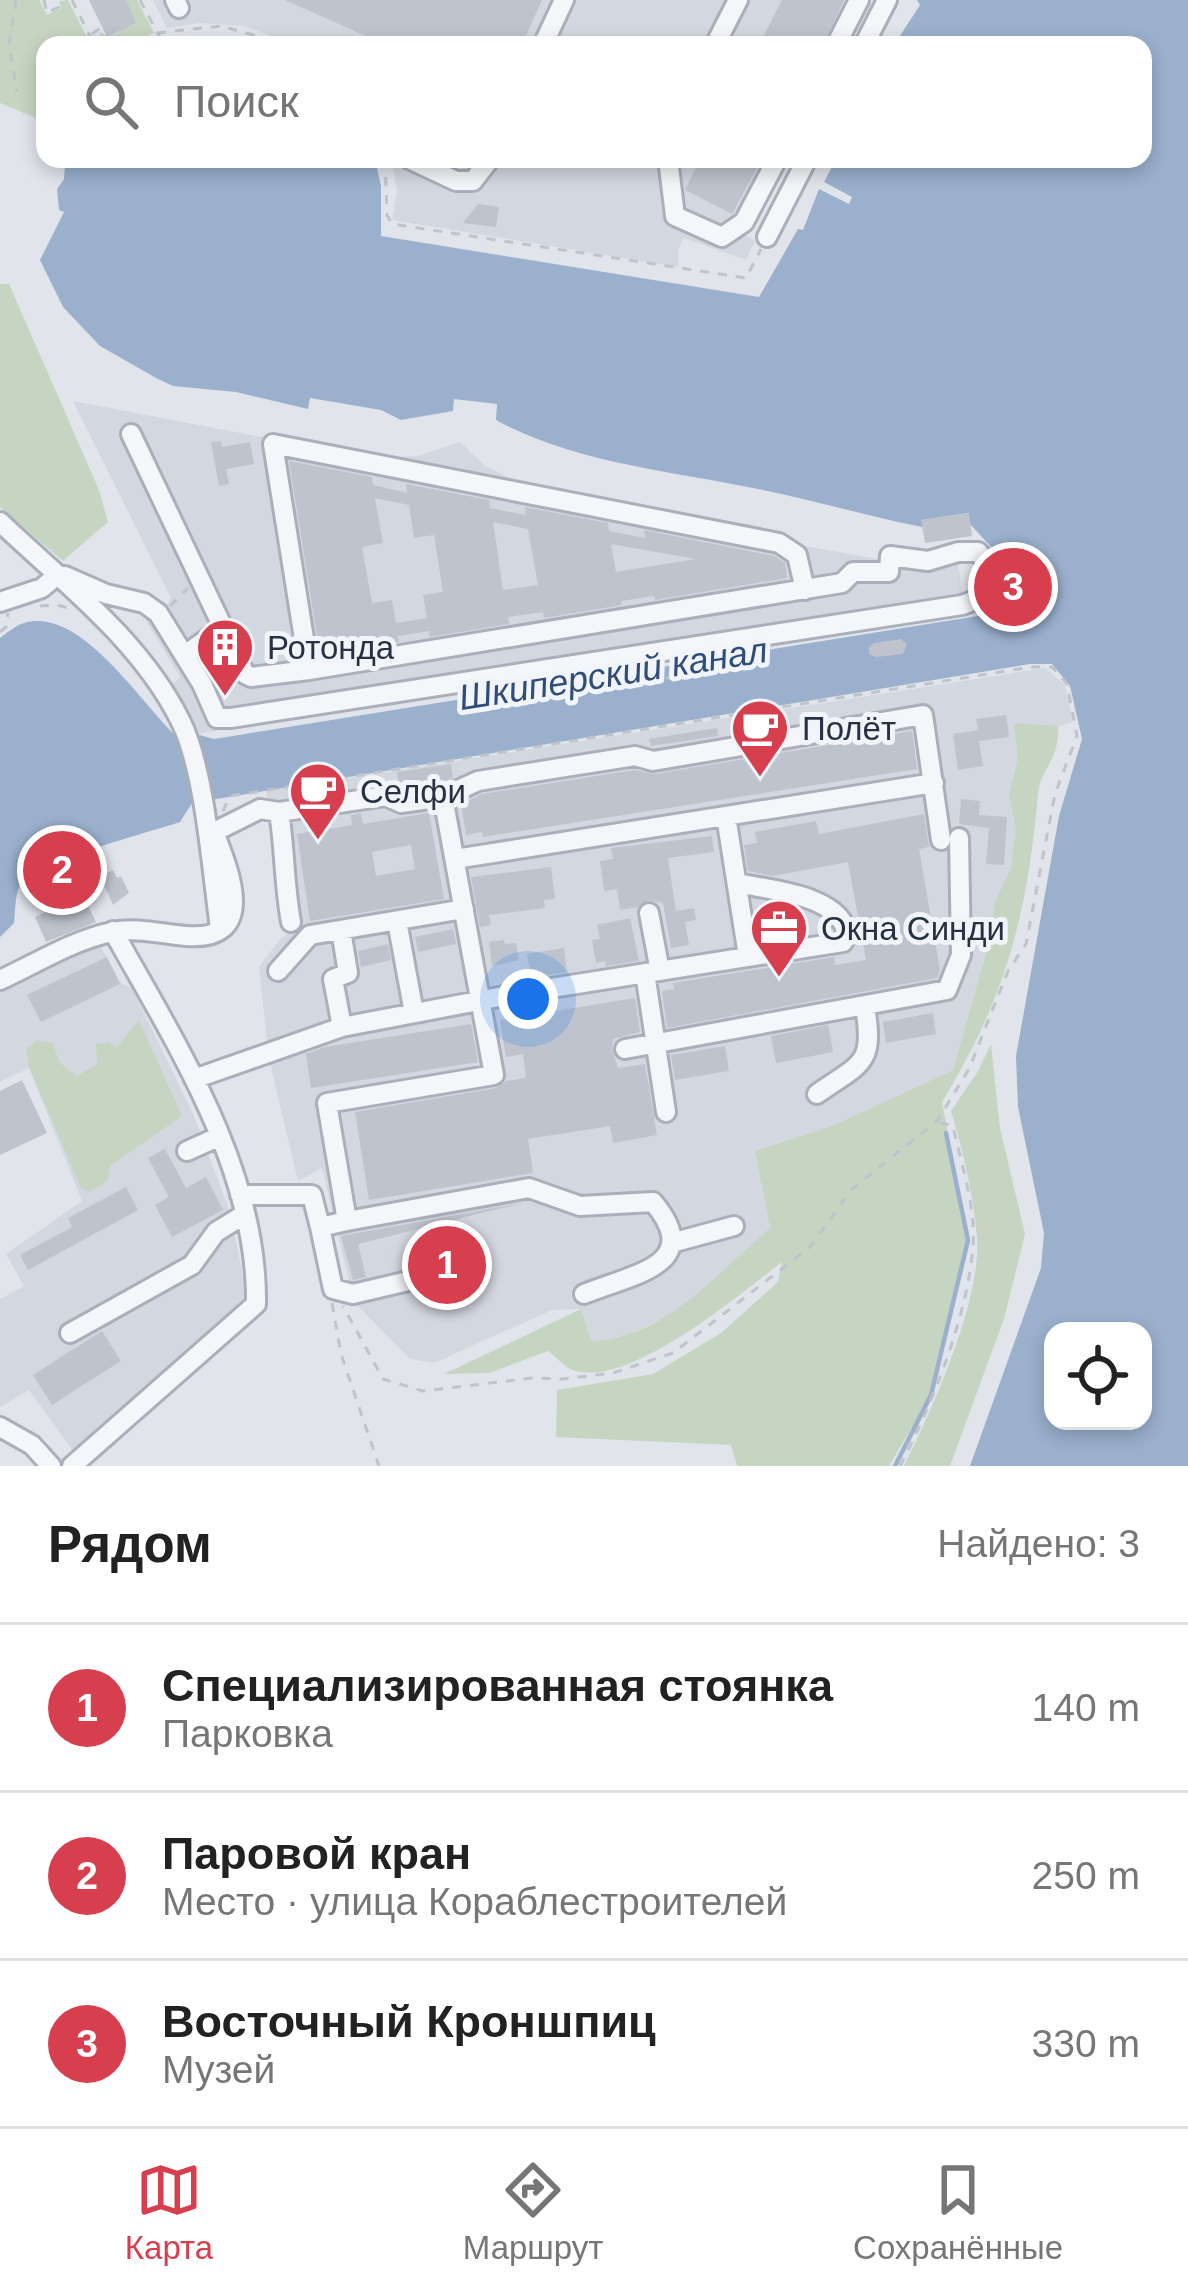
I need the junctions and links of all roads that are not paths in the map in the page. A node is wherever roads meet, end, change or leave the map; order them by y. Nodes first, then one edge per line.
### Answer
1 (564, 0) edge
2 (738, 0) edge
3 (859, 0) edge
4 (887, 0) edge
5 (547, 36) edge
6 (720, 36) edge
7 (841, 36) edge
8 (869, 36) edge
9 (428, 168) edge
10 (483, 168) edge
11 (669, 168) edge
12 (771, 168) edge
13 (802, 168) edge
14 (767, 237) road end
15 (131, 434) dead end
16 (0, 522) edge
17 (56, 576) junction
18 (805, 590) junction
19 (0, 602) edge
20 (163, 621) junction
21 (222, 628) junction
22 (134, 652) junction
23 (185, 655) junction
24 (309, 670) junction
25 (934, 783) junction
26 (443, 797) junction
27 (201, 801) junction
28 (279, 812) junction
29 (726, 816) junction
30 (214, 832) junction
31 (455, 859) junction
32 (737, 883) junction
33 (464, 909) junction
34 (649, 913) dead end
35 (397, 921) junction
36 (291, 922) dead end
37 (220, 928) junction
38 (341, 930) junction
39 (113, 931) junction
40 (748, 956) junction
41 (278, 971) dead end
42 (652, 972) junction
43 (0, 980) edge
44 (482, 1000) junction
45 (865, 1007) junction
46 (414, 1013) junction
47 (342, 1027) junction
48 (658, 1043) junction
49 (625, 1049) dead end
50 (194, 1079) junction
51 (817, 1094) dead end
52 (666, 1112) dead end
53 (218, 1137) junction
54 (187, 1151) dead end
55 (243, 1204) junction
56 (347, 1221) junction
57 (734, 1226) dead end
58 (320, 1227) junction
59 (675, 1242) junction
60 (476, 1264) dead end
61 (584, 1294) dead end
62 (70, 1334) dead end
63 (0, 1427) edge
64 (76, 1465) edge
65 (51, 1466) edge

1 - 5 street
2 - 6 street
3 - 7 street
4 - 8 street
9 - 10 street
11 - 12 street
13 - 14 street
15 - 21 street
16 - 17 street
17 - 19 street
17 - 20 street
17 - 22 street
18 - 23 street
18 - 24 street
18 - 24 street
20 - 22 street
20 - 23 street
21 - 23 street
21 - 24 street
22 - 27 street
25 - 26 street
25 - 29 street
25 - 45 street
26 - 28 street
26 - 31 street
27 - 30 street
27 - 37 street
28 - 30 street
28 - 36 street
29 - 31 street
29 - 32 street
30 - 37 street
31 - 33 street
32 - 40 street
32 - 40 street
33 - 35 street
33 - 44 street
34 - 42 street
35 - 38 street
35 - 46 street
37 - 39 street
38 - 41 street
38 - 47 street
39 - 43 street
39 - 50 street
40 - 42 street
42 - 44 street
42 - 48 street
44 - 46 street
44 - 56 street
45 - 48 street
45 - 51 street
46 - 47 street
47 - 50 street
48 - 49 street
48 - 52 street
50 - 53 street
53 - 54 street
53 - 55 street
55 - 58 street
55 - 62 street
55 - 64 street
56 - 58 street
56 - 59 street
57 - 59 street
58 - 60 street
59 - 61 street
63 - 65 street

